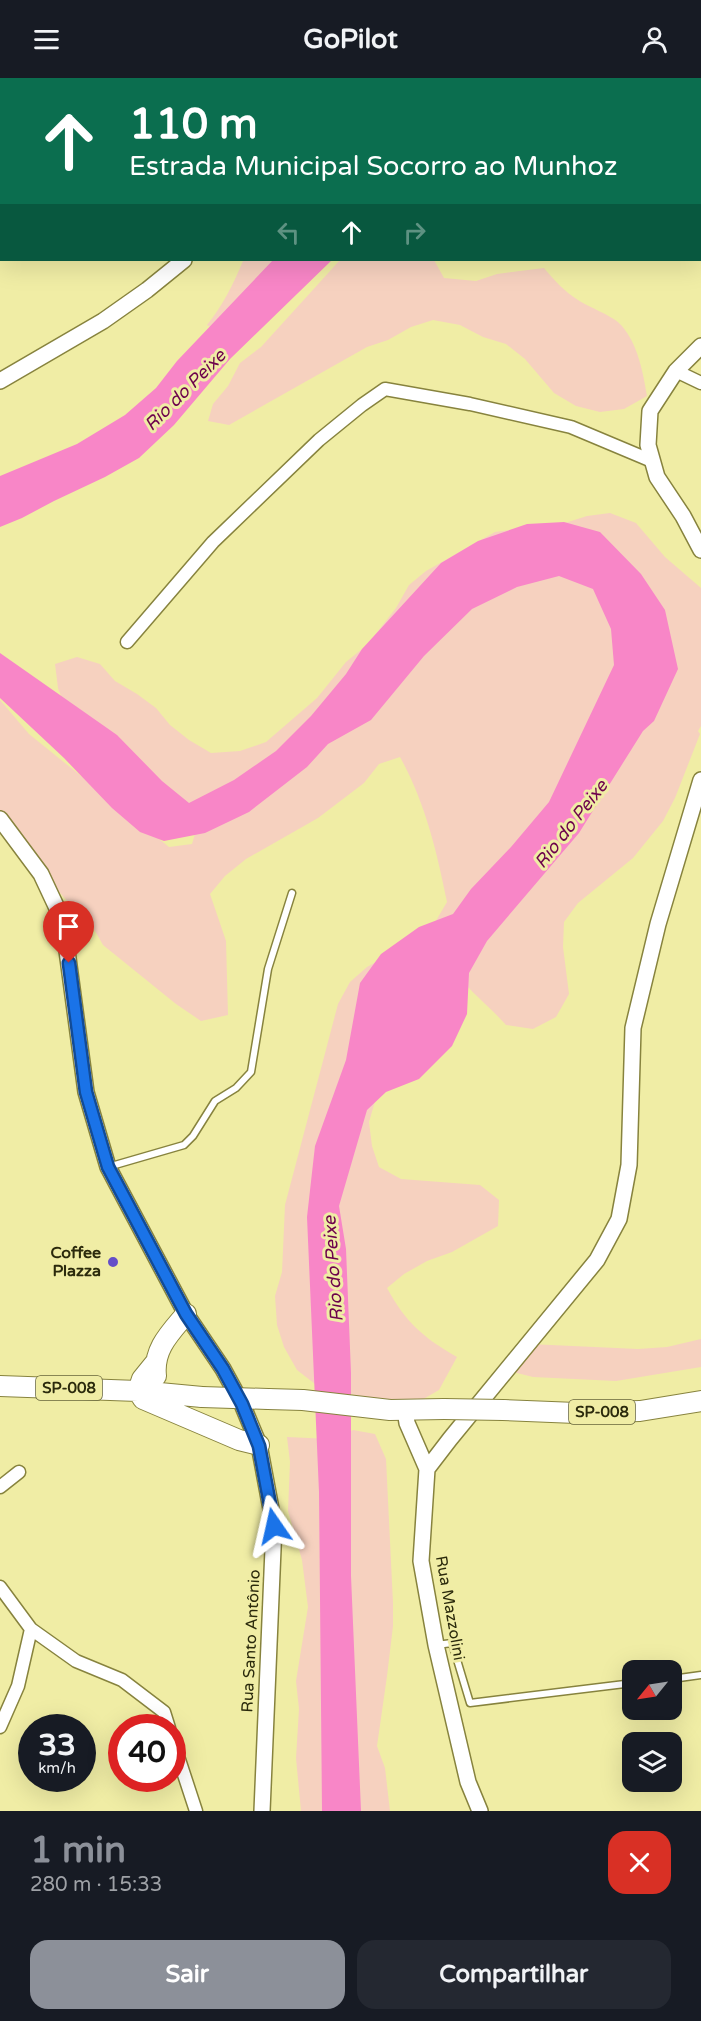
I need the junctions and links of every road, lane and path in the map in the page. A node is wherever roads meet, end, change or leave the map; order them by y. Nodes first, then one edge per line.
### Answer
1 (183, 261) edge
2 (701, 346) edge
3 (676, 371) junction
4 (0, 381) edge
5 (701, 382) edge
6 (652, 461) junction
7 (701, 550) edge
8 (127, 642) dead end
9 (701, 780) edge
10 (0, 819) edge
11 (292, 893) dead end
12 (108, 1167) junction
13 (186, 1314) junction
14 (155, 1363) junction
15 (0, 1386) edge
16 (138, 1391) junction
17 (158, 1393) junction
18 (701, 1401) edge
19 (397, 1410) junction
20 (259, 1446) junction
21 (427, 1470) junction
22 (19, 1472) dead end
23 (0, 1487) edge
24 (0, 1587) edge
25 (31, 1629) junction
26 (436, 1646) junction
27 (701, 1675) edge
28 (682, 1678) edge
29 (622, 1684) edge
30 (165, 1714) edge
31 (0, 1727) edge
32 (186, 1781) edge
33 (196, 1811) edge
34 (262, 1811) edge
35 (480, 1811) edge

1 - 4 street
2 - 3 street
3 - 5 street
3 - 6 street
6 - 7 street
6 - 8 street
9 - 21 street
10 - 12 street, Rua Santo Antônio
11 - 12 lane
12 - 13 street, Rua Santo Antônio
13 - 14 main road
13 - 20 street, Rua Santo Antônio
14 - 16 main road
14 - 17 main road
15 - 16 main road, SP-008
16 - 17 main road, SP-008
16 - 20 main road
17 - 19 main road, SP-008, bridge
18 - 19 main road, SP-008, bridge
19 - 21 street, Rua Mazzolini
20 - 34 street, Rua Santo Antônio
21 - 26 street, Rua Mazzolini
22 - 23 street
24 - 25 street
25 - 30 street
25 - 31 street
26 - 29 lane
26 - 35 street, Rua Mazzolini
27 - 28 lane
32 - 33 street

